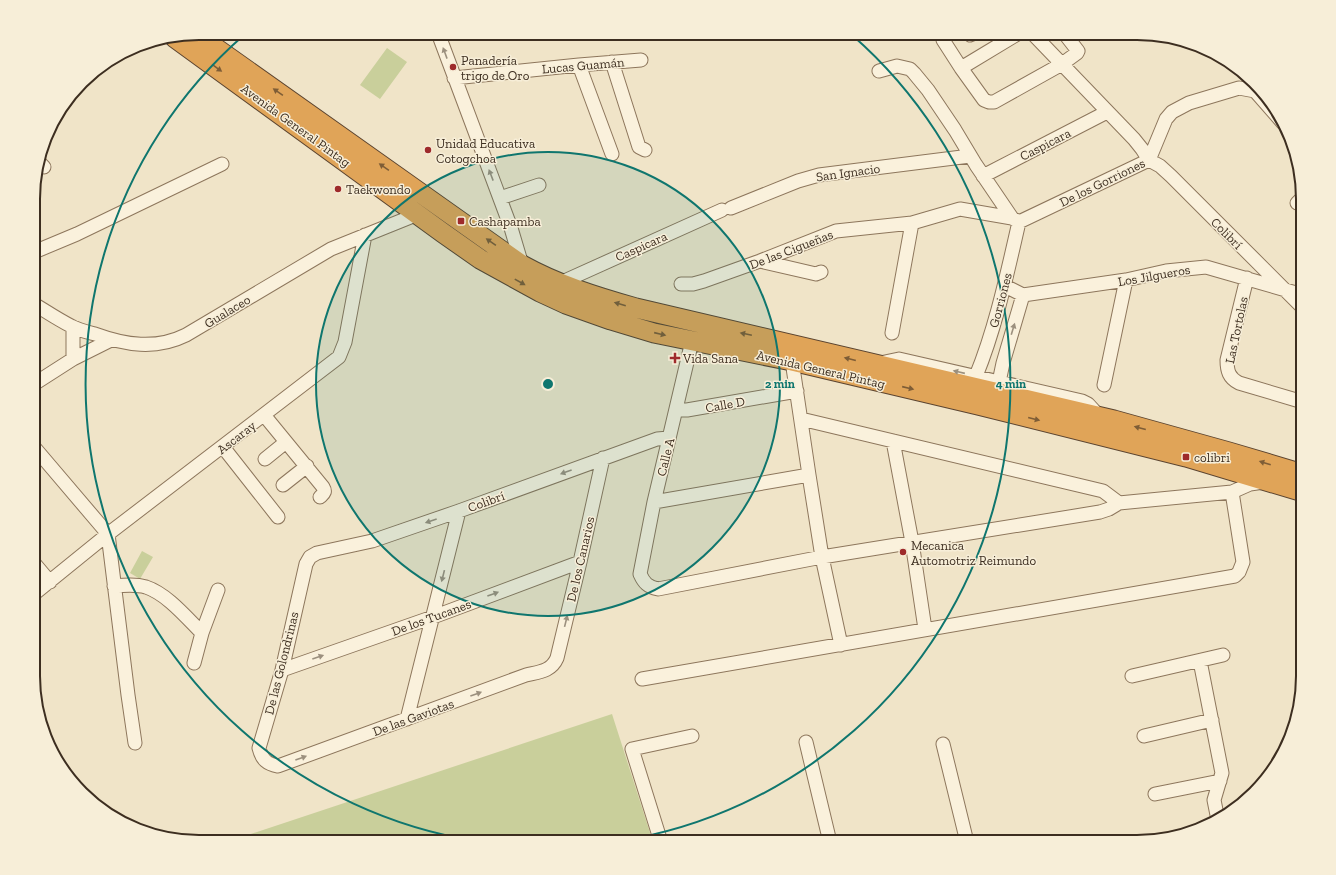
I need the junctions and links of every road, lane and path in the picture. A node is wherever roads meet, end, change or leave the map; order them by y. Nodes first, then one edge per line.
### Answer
1 (204, 40) edge
2 (440, 40) edge
3 (943, 40) dead end
4 (1007, 40) edge
5 (1039, 40) edge
6 (1069, 40) edge
7 (179, 41) edge
8 (641, 60) dead end
9 (612, 62) junction
10 (579, 64) junction
11 (1062, 64) junction
12 (960, 68) junction
13 (879, 71) dead end
14 (454, 78) junction
15 (1253, 91) edge
16 (1107, 112) junction
17 (645, 150) dead end
18 (612, 154) dead end
19 (970, 156) junction
20 (1149, 160) junction
21 (222, 164) dead end
22 (983, 176) junction
23 (539, 184) dead end
24 (500, 198) junction
25 (726, 209) joint
26 (418, 214) junction
27 (1015, 220) junction
28 (912, 223) junction
29 (365, 235) junction
30 (40, 249) edge
31 (760, 261) junction
32 (522, 265) junction
33 (821, 272) dead end
34 (1247, 278) junction
35 (1126, 280) junction
36 (560, 283) junction
37 (681, 284) dead end
38 (1005, 286) junction
39 (1283, 290) junction
40 (1296, 293) edge
41 (1024, 294) junction
42 (1296, 302) edge
43 (40, 308) edge
44 (73, 327) junction
45 (892, 333) dead end
46 (111, 340) junction
47 (692, 341) junction
48 (73, 359) junction
49 (792, 361) junction
50 (875, 365) junction
51 (976, 376) junction
52 (40, 380) edge
53 (999, 382) junction
54 (1104, 385) dead end
55 (797, 391) junction
56 (1296, 400) edge
57 (676, 410) junction
58 (264, 415) junction
59 (1100, 417) junction
60 (801, 419) junction
61 (669, 438) junction
62 (893, 441) junction
63 (286, 442) junction
64 (223, 447) junction
65 (40, 455) edge
66 (603, 458) junction
67 (265, 459) dead end
68 (307, 466) junction
69 (1296, 472) edge
70 (809, 475) junction
71 (1272, 483) junction
72 (283, 485) dead end
73 (1296, 490) edge
74 (1232, 492) junction
75 (320, 497) dead end
76 (654, 502) junction
77 (1119, 503) junction
78 (459, 511) junction
79 (278, 517) dead end
80 (108, 534) junction
81 (912, 542) junction
82 (822, 557) junction
83 (580, 562) junction
84 (306, 564) joint
85 (40, 586) edge
86 (114, 586) junction
87 (218, 590) dead end
88 (433, 617) junction
89 (925, 629) junction
90 (202, 633) junction
91 (841, 645) junction
92 (1223, 656) dead end
93 (557, 658) joint
94 (1200, 661) junction
95 (194, 663) dead end
96 (282, 670) junction
97 (1132, 676) dead end
98 (642, 679) dead end
99 (407, 719) junction
100 (1212, 720) junction
101 (692, 736) dead end
102 (1144, 736) dead end
103 (806, 742) dead end
104 (135, 743) dead end
105 (943, 744) dead end
106 (265, 761) joint
107 (1220, 781) junction
108 (1155, 794) dead end
109 (1217, 814) edge
110 (659, 835) edge
111 (828, 835) edge
112 (966, 835) edge

32 -> 1 highway, Avenida General Pintag
14 -> 2 street
3 - 12 street
4 - 12 street
5 - 11 street
6 - 11 street
7 -> 26 highway, Avenida General Pintag
8 - 9 street, Lucas Guamán
9 - 10 street, Lucas Guamán
9 - 17 street
10 - 14 street, Lucas Guamán
10 - 18 street
11 - 12 street
11 - 16 street
13 - 19 street
24 -> 14 street
15 - 20 street, De los Gorriones
16 - 20 street
16 - 22 street, Caspicara
19 - 22 street
19 - 25 street, San Ignacio
20 - 27 street, De los Gorriones
20 - 39 street, Colibrí
21 - 30 street
22 - 27 street
23 - 24 street
24 - 32 street
25 - 36 street, Caspicara
26 - 29 street, Gualaceo
26 -> 47 highway, Avenida General Pintag
27 - 28 street, De las Cigueñas
27 - 38 street, Gorriones
28 - 31 street, De las Cigueñas
28 - 45 street
29 - 46 street, Gualaceo
29 - 58 street, Ascaray
31 - 33 street
31 - 37 street, De las Cigueñas
32 - 36 highway, Avenida General Pintag
34 - 35 street, Los Jilgueros
34 - 39 street, Los Jilgueros
34 - 56 street, Las Tortolas
35 - 41 street, Los Jilgueros
35 - 54 street
50 -> 36 highway, Avenida General Pintag
38 - 41 street
38 - 51 street, Gorriones
39 - 40 street, Los Jilgueros
39 - 42 street, Colibrí
53 -> 41 street
43 - 44 street, Gualaceo
44 - 46 street, Gualaceo
44 - 48 street
46 - 48 street
47 - 49 highway, Avenida General Pintag
47 - 57 street, Calle A
48 - 52 street
49 - 55 street
49 -> 71 highway, Avenida General Pintag
51 -> 50 street
50 - 59 highway, Avenida General Pintag
51 - 53 street
53 - 59 street
55 - 57 street, Calle D
55 - 60 street
57 - 61 street, Calle A
58 - 63 street
58 - 64 street, Ascaray
69 -> 59 highway, Avenida General Pintag
60 - 62 street
60 - 70 street
61 - 66 street, Colibrí
61 - 76 street, Calle A
62 - 77 street
62 - 81 street
63 - 67 street
63 - 68 street
64 - 79 street
64 - 80 street, Ascaray
65 - 80 street
66 -> 78 street, Colibrí
66 - 83 street, De los Canarios
68 - 72 street
68 - 75 street
70 - 76 street
70 - 82 street
71 - 73 highway, Avenida General Pintag
71 - 74 street
74 - 77 street
74 - 89 street
76 - 82 street, Calle A
77 - 81 street
78 -> 84 street, Colibrí
78 -> 88 street
80 - 85 street, Ascaray
80 - 86 street
81 - 82 street
81 - 89 street
82 - 91 street
88 -> 83 street, De los Tucanes
93 -> 83 street, De los Canarios
84 - 96 street, De las Golondrinas
86 - 90 street
86 - 104 street
87 - 90 street
96 -> 88 street, De los Tucanes
88 - 99 street
89 - 91 street
90 - 95 street
91 - 98 street
92 - 94 street
99 -> 93 street, De las Gaviotas
94 - 97 street
94 - 100 street
96 - 106 street, De las Golondrinas
106 -> 99 street, De las Gaviotas
100 - 102 street
100 - 107 street
101 - 110 street
103 - 111 street
105 - 112 street
107 - 108 street
107 - 109 street

